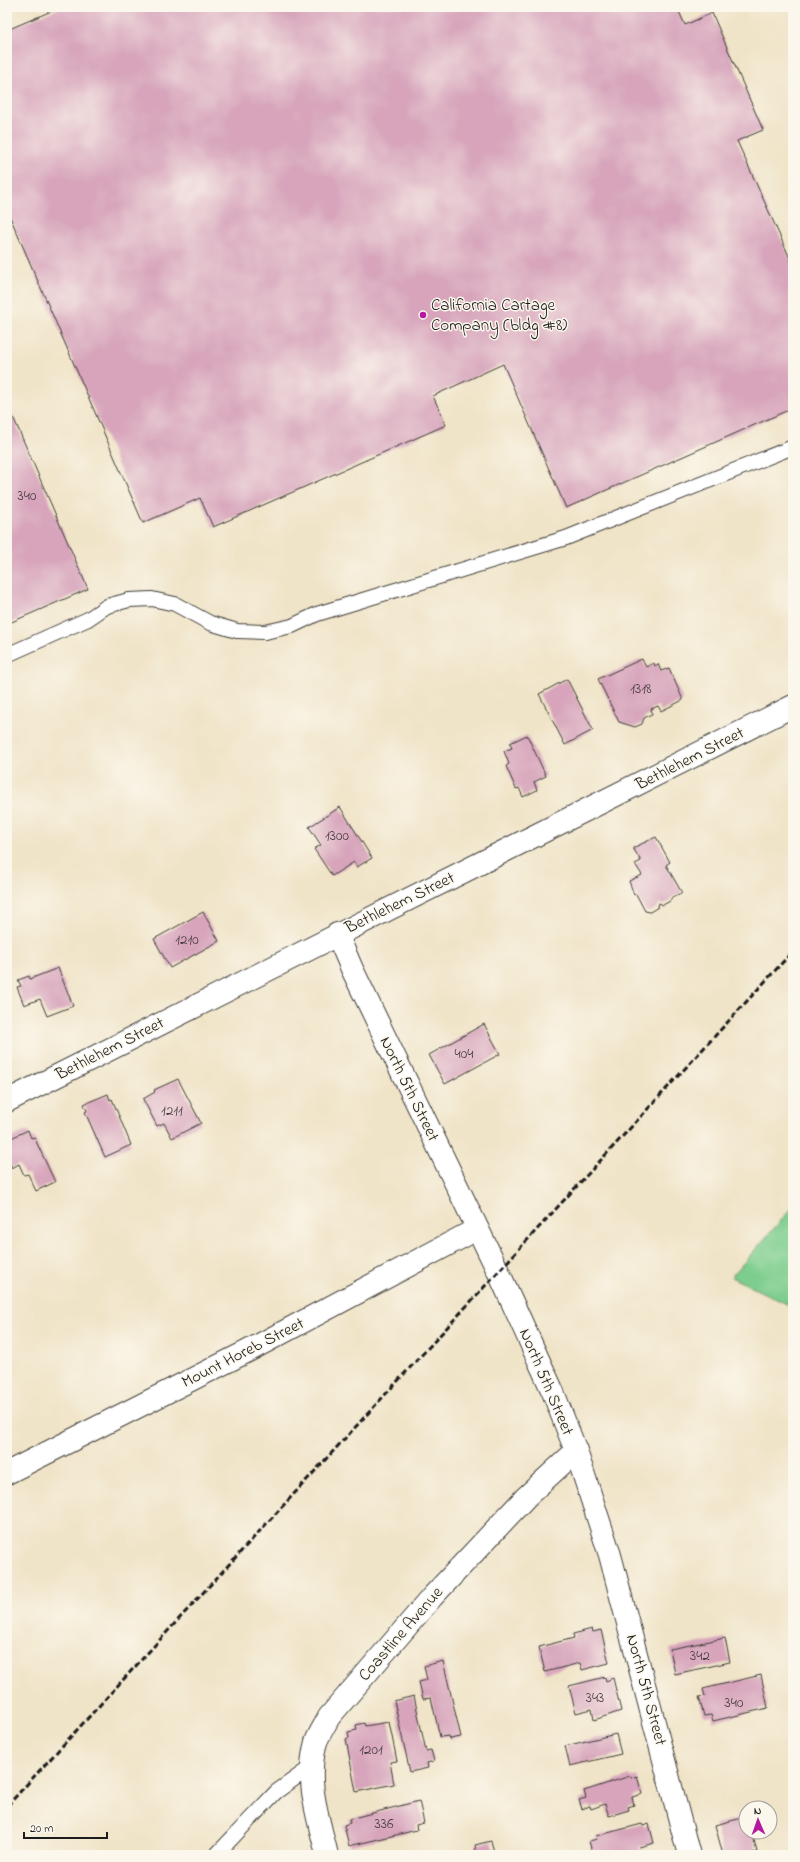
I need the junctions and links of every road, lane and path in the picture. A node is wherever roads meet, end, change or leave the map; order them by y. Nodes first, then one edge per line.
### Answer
1 (793, 447) edge
2 (7, 655) edge
3 (793, 706) edge
4 (337, 934) junction
5 (7, 1101) edge
6 (477, 1228) junction
7 (576, 1452) junction
8 (7, 1473) edge
9 (311, 1767) junction
10 (216, 1855) edge
11 (327, 1855) edge
12 (689, 1855) edge

1 - 2 lane
3 - 4 street, Bethlehem Street
4 - 5 street, Bethlehem Street
4 - 6 street, North 5th Street
6 - 7 street, North 5th Street
6 - 8 street, Mount Horeb Street
7 - 9 street, Coastline Avenue
7 - 12 street, North 5th Street
9 - 10 lane
9 - 11 street, Coastline Avenue

